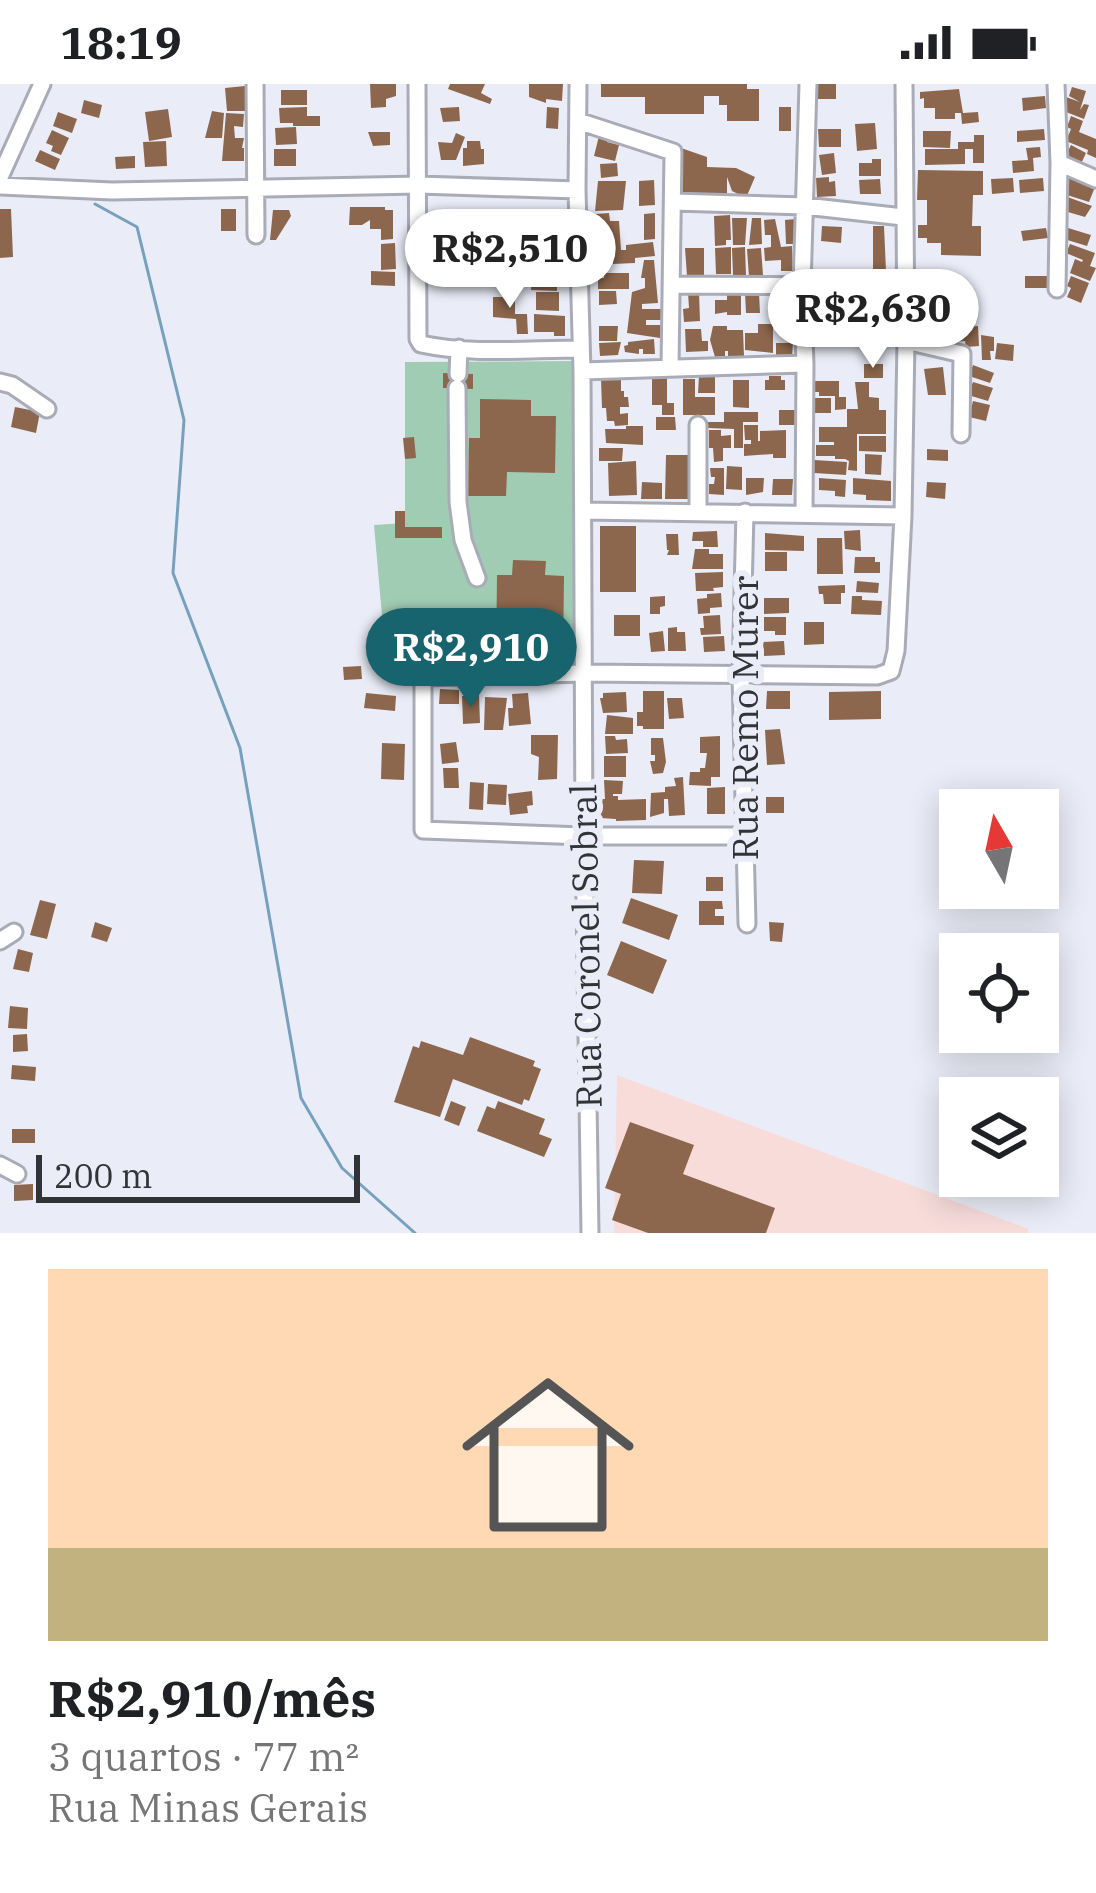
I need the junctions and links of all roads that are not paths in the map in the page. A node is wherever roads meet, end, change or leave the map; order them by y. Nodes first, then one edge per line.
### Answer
1 (42, 84) edge
2 (255, 84) edge
3 (417, 84) edge
4 (578, 84) edge
5 (808, 84) edge
6 (904, 84) edge
7 (1056, 84) edge
8 (578, 121) junction
9 (1059, 163) junction
10 (0, 177) edge
11 (1096, 179) edge
12 (418, 185) junction
13 (0, 186) edge
14 (254, 186) junction
15 (577, 190) junction
16 (674, 202) junction
17 (805, 206) junction
18 (904, 217) junction
19 (256, 235) dead end
20 (673, 285) junction
21 (906, 286) junction
22 (802, 287) junction
23 (1057, 289) dead end
24 (906, 341) junction
25 (459, 348) junction
26 (581, 349) junction
27 (805, 364) junction
28 (670, 368) junction
29 (582, 371) junction
30 (0, 382) edge
31 (47, 409) dead end
32 (698, 425) dead end
33 (962, 434) dead end
34 (584, 511) junction
35 (698, 512) junction
36 (746, 512) junction
37 (804, 514) junction
38 (903, 516) junction
39 (477, 578) dead end
40 (584, 673) junction
41 (741, 675) junction
42 (584, 836) junction
43 (745, 836) junction
44 (747, 924) dead end
45 (0, 1165) edge
46 (16, 1174) dead end
47 (590, 1233) edge

1 - 10 street
2 - 14 street
3 - 12 street
4 - 8 street, Rua Coronel Sobral
5 - 17 street
6 - 18 street
7 - 9 street
8 - 15 street, Rua Coronel Sobral
8 - 16 street
9 - 11 street
9 - 23 street
12 - 14 street
12 - 15 street
12 - 25 street
13 - 14 street
14 - 19 street
15 - 26 street, Rua Coronel Sobral
16 - 17 street
16 - 20 street
17 - 18 street
17 - 22 street
18 - 21 street
20 - 22 street
20 - 28 street
21 - 22 street
21 - 24 street
22 - 27 street
24 - 33 street
24 - 38 street
25 - 26 street
25 - 39 street
26 - 29 street, Rua Coronel Sobral
27 - 28 street
27 - 37 street
28 - 29 street
29 - 34 street, Rua Coronel Sobral
30 - 31 street
32 - 35 street
34 - 35 street
34 - 40 street, Rua Coronel Sobral
35 - 36 street
36 - 37 street
36 - 41 street, Rua Remo Murer
37 - 38 street
38 - 41 street
40 - 41 street
40 - 42 street, Rua Coronel Sobral
40 - 42 street
41 - 43 street, Rua Remo Murer
42 - 43 street
42 - 47 street, Rua Coronel Sobral
43 - 44 street, Rua Remo Murer
45 - 46 street

